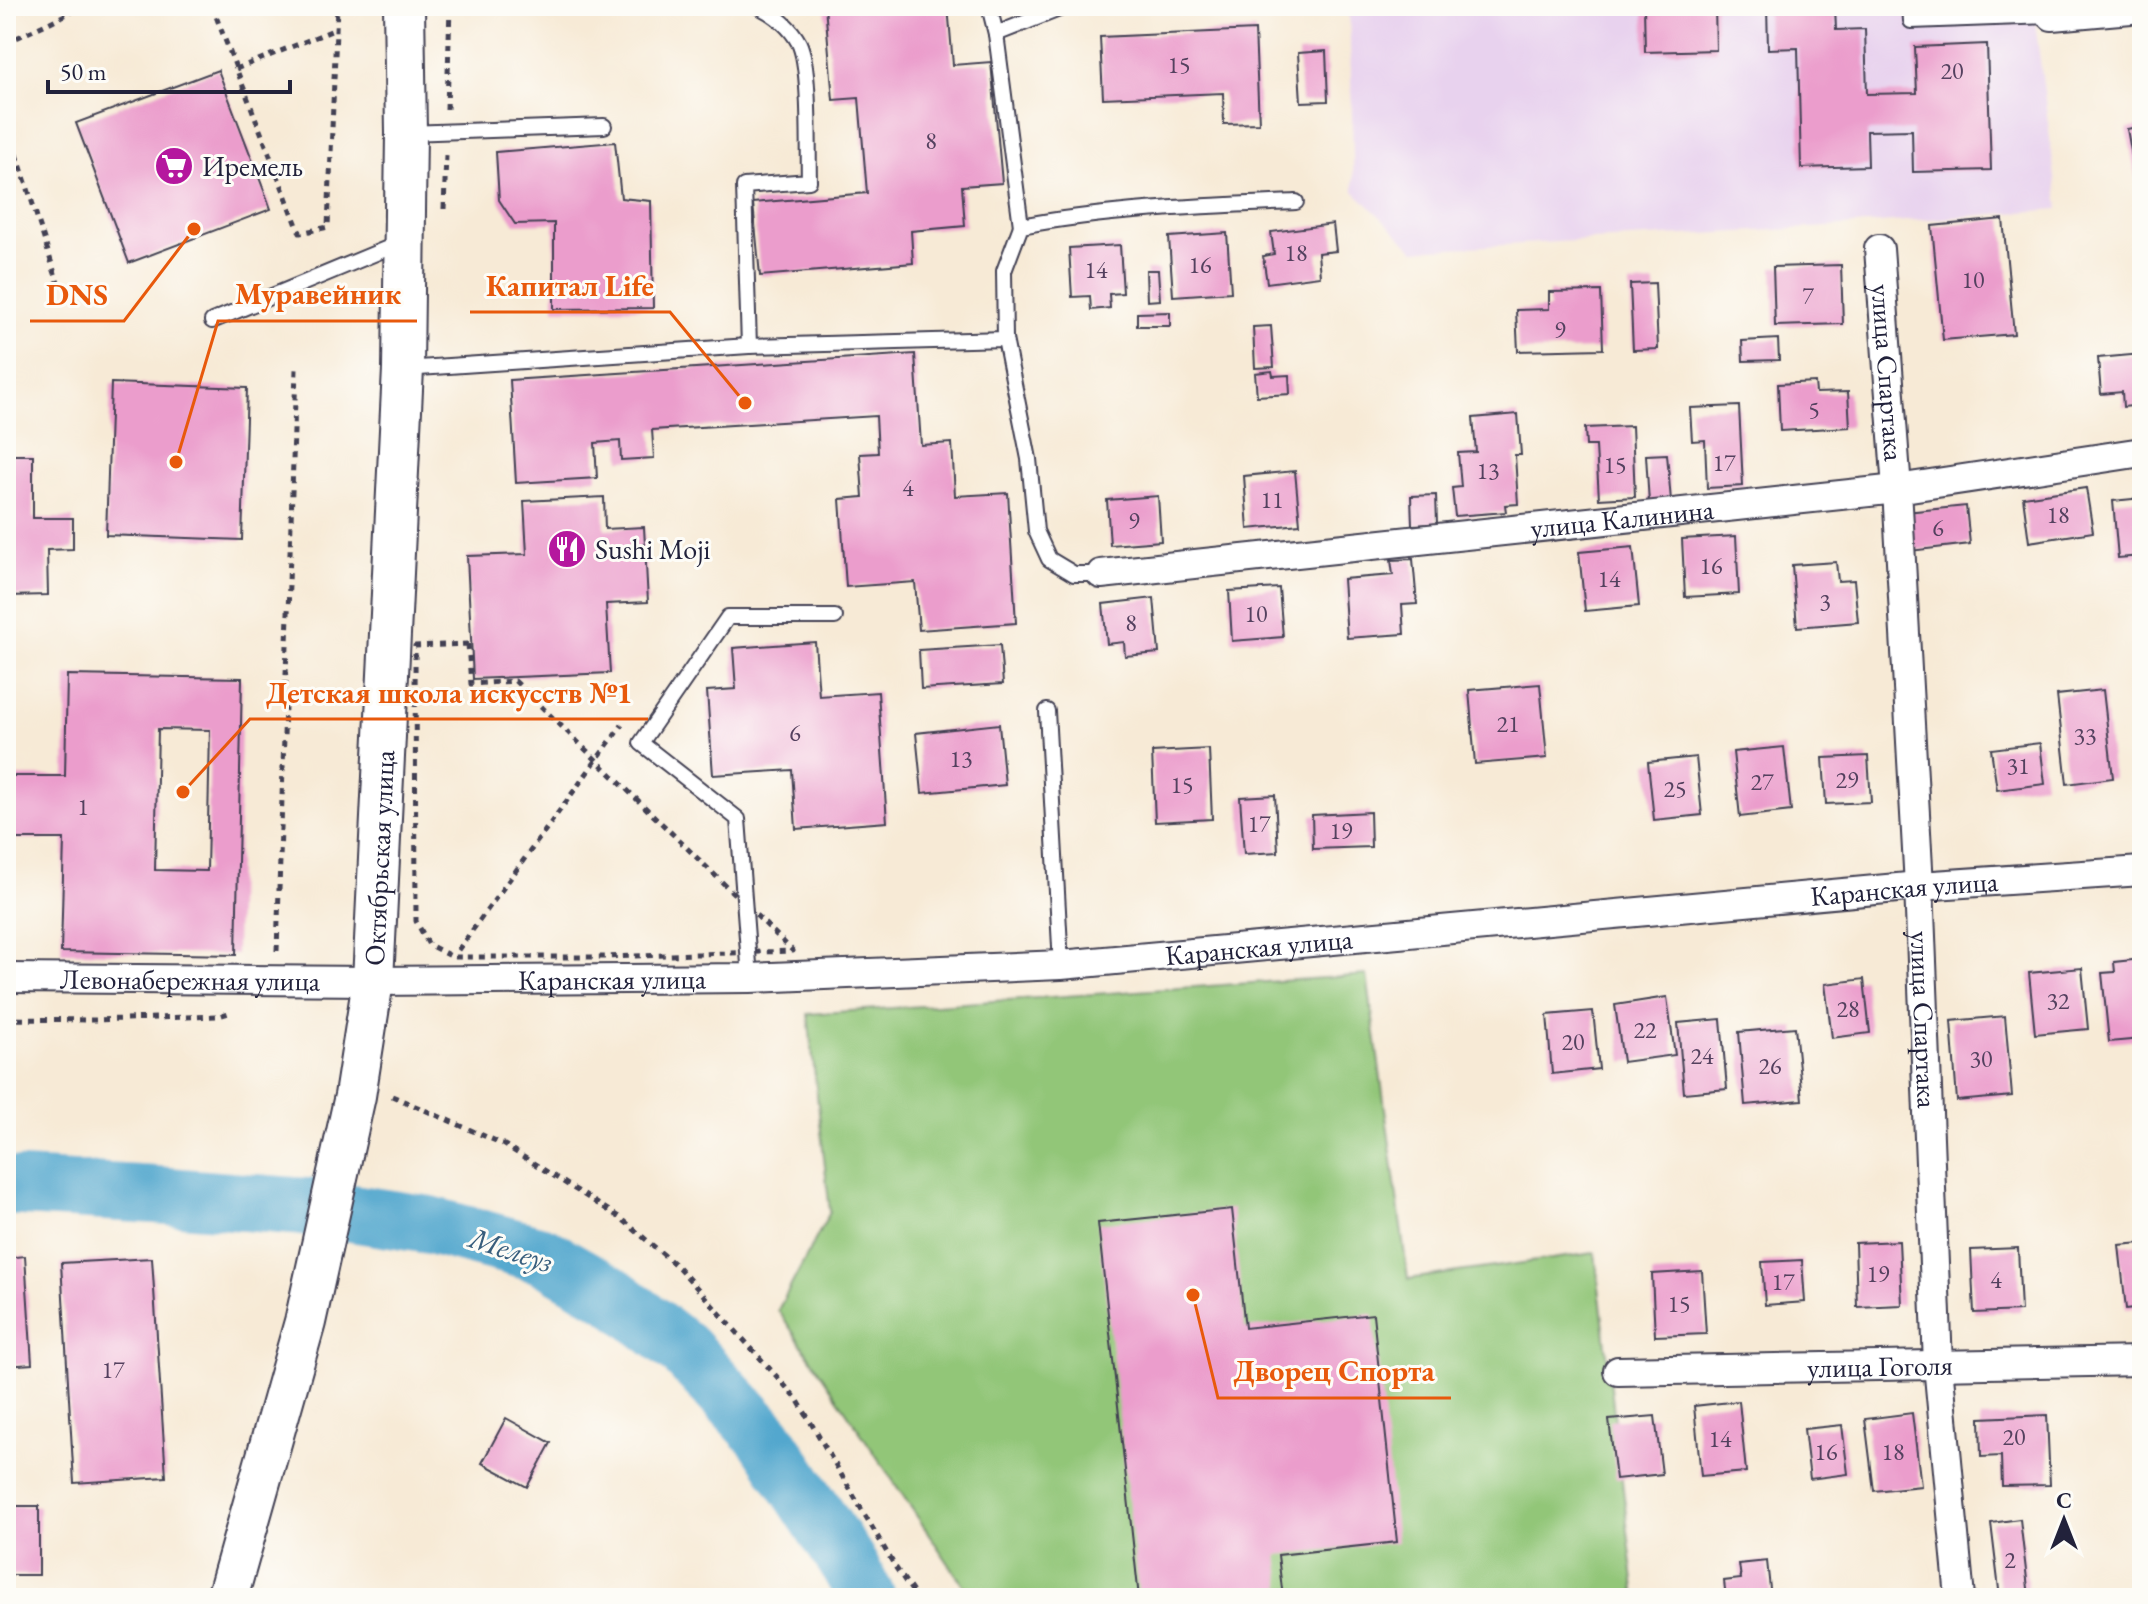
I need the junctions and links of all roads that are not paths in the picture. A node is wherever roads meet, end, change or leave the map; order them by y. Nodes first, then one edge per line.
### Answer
1 (404, 6) edge
2 (758, 6) edge
3 (989, 6) edge
4 (1067, 6) edge
5 (1910, 6) edge
6 (2142, 8) edge
7 (2052, 16) joint
8 (996, 34) junction
9 (604, 126) dead end
10 (406, 133) junction
11 (1296, 202) dead end
12 (1021, 226) junction
13 (405, 241) junction
14 (1879, 249) dead end
15 (212, 321) dead end
16 (1005, 339) junction
17 (749, 346) junction
18 (403, 369) junction
19 (2142, 452) edge
20 (1897, 489) junction
21 (1101, 574) joint
22 (835, 617) dead end
23 (1047, 711) dead end
24 (2142, 871) edge
25 (1919, 886) junction
26 (1061, 965) junction
27 (6, 978) edge
28 (750, 978) junction
29 (373, 981) junction
30 (2142, 1361) edge
31 (1938, 1365) junction
32 (1618, 1371) dead end
33 (227, 1598) edge
34 (1960, 1598) edge

1 - 10 street, Октябрьская улица
2 - 17 lane
3 - 8 lane
4 - 8 lane
5 - 7 lane
6 - 7 street
8 - 12 lane
9 - 10 lane
10 - 13 street, Октябрьская улица
11 - 12 lane
12 - 16 lane
13 - 15 lane
13 - 18 street, Октябрьская улица
14 - 20 street, улица Спартака
16 - 17 lane
16 - 21 lane
17 - 18 lane
18 - 29 street, Октябрьская улица
19 - 20 street, улица Калинина
20 - 21 street, улица Калинина
20 - 25 street, улица Спартака
22 - 28 lane
23 - 26 lane
24 - 25 street, Каранская улица
25 - 26 street, Каранская улица
25 - 31 street, улица Спартака
26 - 28 street, Каранская улица
27 - 29 street, Левонабережная улица
28 - 29 street, Каранская улица
29 - 33 street, Октябрьская улица
30 - 31 street, улица Гоголя
31 - 32 street, улица Гоголя
31 - 34 street, улица Спартака

